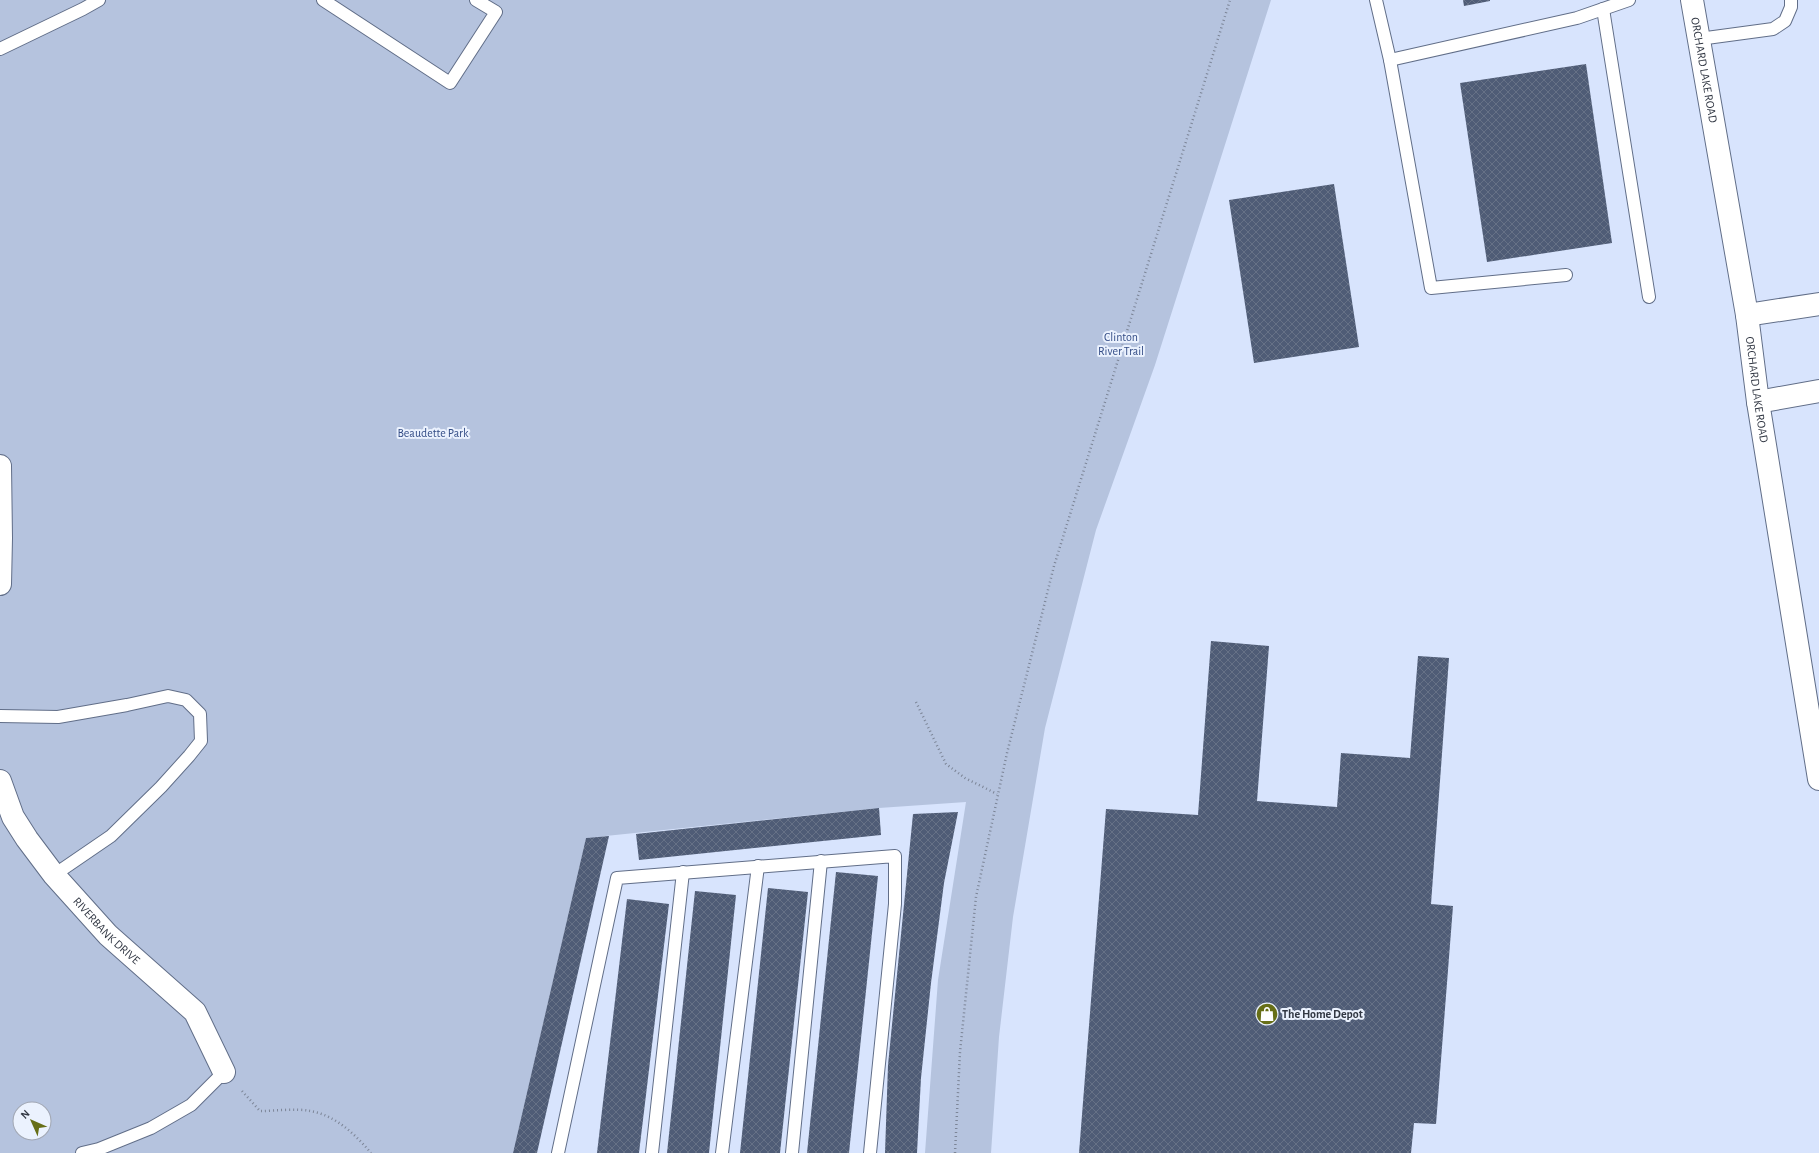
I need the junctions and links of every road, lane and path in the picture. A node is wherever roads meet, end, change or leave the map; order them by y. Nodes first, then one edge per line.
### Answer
1 (99, 0) edge
2 (323, 0) edge
3 (476, 0) edge
4 (1230, 0) edge
5 (1376, 0) edge
6 (1629, 0) edge
7 (1692, 0) edge
8 (1791, 0) edge
9 (1603, 9) junction
10 (1699, 39) junction
11 (0, 49) edge
12 (1390, 60) junction
13 (1566, 275) dead end
14 (1649, 297) dead end
15 (1819, 304) edge
16 (1747, 315) junction
17 (1819, 392) edge
18 (1758, 402) junction
19 (0, 466) edge
20 (0, 584) edge
21 (916, 702) dead end
22 (0, 716) edge
23 (1816, 741) edge
24 (1819, 779) edge
25 (0, 781) edge
26 (997, 794) junction
27 (821, 861) junction
28 (758, 866) junction
29 (683, 872) junction
30 (54, 875) junction
31 (224, 1072) junction
32 (82, 1153) edge
33 (371, 1153) edge
34 (558, 1153) edge
35 (652, 1153) edge
36 (722, 1153) edge
37 (792, 1153) edge
38 (870, 1153) edge
39 (955, 1153) edge

1 - 11 lane
2 - 3 lane
4 - 26 path
5 - 12 lane
6 - 9 lane
7 - 10 main road, ORCHARD LAKE ROAD
8 - 10 lane
9 - 12 lane
9 - 14 lane
10 - 16 main road, ORCHARD LAKE ROAD
12 - 13 lane
15 - 16 main road
16 - 18 main road, ORCHARD LAKE ROAD
17 - 18 main road
18 - 23 main road, ORCHARD LAKE ROAD
19 - 20 main road
21 - 26 path
22 - 30 lane
23 - 24 main road, ORCHARD LAKE ROAD
25 - 30 main road, RIVERBANK DRIVE
26 - 39 path
27 - 28 lane
27 - 37 lane
27 - 38 lane
28 - 29 lane
28 - 36 lane
29 - 34 lane
29 - 35 lane
30 - 31 main road, RIVERBANK DRIVE
31 - 32 lane
31 - 33 path

